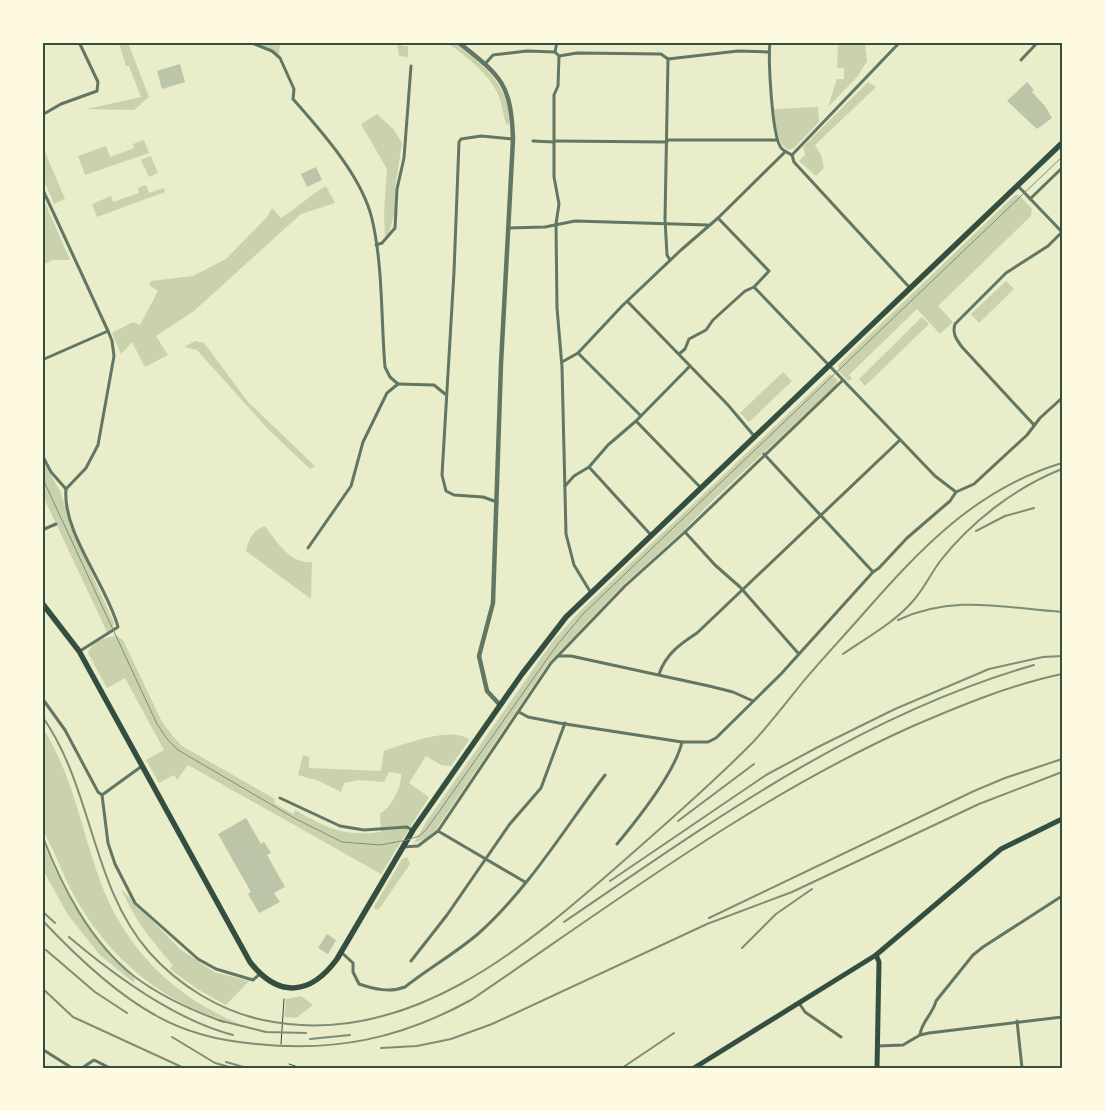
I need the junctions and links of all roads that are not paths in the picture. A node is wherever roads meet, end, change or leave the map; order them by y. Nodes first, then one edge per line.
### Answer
1 (79, 42) edge
2 (249, 42) edge
3 (458, 42) edge
4 (557, 42) edge
5 (770, 42) edge
6 (900, 42) edge
7 (1038, 42) edge
8 (555, 52) junction
9 (769, 52) junction
10 (559, 56) junction
11 (668, 59) junction
12 (1020, 60) dead end
13 (485, 64) junction
14 (411, 66) dead end
15 (42, 115) edge
16 (513, 139) junction
17 (777, 140) junction
18 (533, 141) dead end
19 (555, 141) junction
20 (667, 141) junction
21 (1062, 143) edge
22 (785, 152) junction
23 (792, 155) junction
24 (1062, 168) edge
25 (1017, 186) junction
26 (42, 188) edge
27 (1030, 199) junction
28 (718, 218) junction
29 (666, 223) junction
30 (556, 224) junction
31 (708, 225) junction
32 (507, 228) junction
33 (1062, 232) edge
34 (376, 245) junction
35 (670, 260) junction
36 (754, 287) junction
37 (910, 288) junction
38 (628, 302) junction
39 (108, 331) junction
40 (578, 353) junction
41 (679, 354) junction
42 (42, 360) edge
43 (562, 362) junction
44 (690, 366) junction
45 (829, 366) junction
46 (843, 380) junction
47 (398, 384) junction
48 (446, 394) junction
49 (1062, 398) edge
50 (641, 416) junction
51 (636, 420) junction
52 (1034, 425) junction
53 (755, 437) junction
54 (900, 440) junction
55 (764, 454) junction
56 (42, 455) edge
57 (589, 467) junction
58 (565, 486) junction
59 (701, 488) junction
60 (66, 489) junction
61 (956, 492) junction
62 (497, 502) junction
63 (820, 515) junction
64 (56, 524) dead end
65 (42, 530) edge
66 (685, 532) junction
67 (651, 535) junction
68 (308, 548) dead end
69 (872, 572) junction
70 (742, 590) junction
71 (591, 593) junction
72 (42, 604) edge
73 (79, 651) junction
74 (798, 653) junction
75 (558, 656) junction
76 (659, 674) junction
77 (42, 698) edge
78 (753, 701) junction
79 (500, 705) junction
80 (519, 712) junction
81 (565, 723) junction
82 (682, 742) junction
83 (143, 765) junction
84 (605, 775) dead end
85 (102, 796) junction
86 (280, 798) dead end
87 (1062, 819) edge
88 (413, 830) junction
89 (438, 831) junction
90 (617, 844) dead end
91 (402, 847) junction
92 (486, 860) junction
93 (525, 882) junction
94 (1062, 896) edge
95 (341, 952) junction
96 (876, 954) junction
97 (410, 961) dead end
98 (260, 974) junction
99 (798, 1002) junction
100 (1062, 1016) edge
101 (1018, 1021) junction
102 (920, 1035) junction
103 (841, 1037) dead end
104 (878, 1046) junction
105 (42, 1049) edge
106 (72, 1068) edge
107 (82, 1068) edge
108 (110, 1068) edge
109 (694, 1068) edge
110 (877, 1068) edge
111 (1022, 1068) edge

1 - 15 street
2 - 34 street
3 - 13 street
4 - 8 street
5 - 9 street
6 - 23 street
7 - 12 street
8 - 10 street
8 - 13 street
9 - 11 street
9 - 17 street
10 - 11 street
10 - 19 street
11 - 20 street
13 - 16 street
14 - 34 street
16 - 32 street
16 - 48 street
17 - 20 street
17 - 22 street
18 - 19 street
19 - 20 street
19 - 30 street
20 - 29 street
21 - 25 main road
22 - 23 street
22 - 28 street
23 - 37 street
24 - 27 street
25 - 27 street
25 - 37 main road
26 - 39 street
27 - 33 street
28 - 31 street
28 - 36 street
29 - 30 street
29 - 31 street
29 - 35 street
30 - 32 street
30 - 43 street
31 - 35 street
32 - 62 street
33 - 52 street
34 - 47 street
35 - 38 street
36 - 41 street
36 - 45 street
37 - 45 main road
38 - 40 street
38 - 41 street
39 - 42 street
39 - 60 street
40 - 43 street
40 - 50 street
41 - 44 street
43 - 58 street
44 - 50 street
44 - 53 street
45 - 46 street
45 - 53 main road
46 - 54 street
46 - 55 street
47 - 48 street
47 - 68 street
48 - 62 street
49 - 52 street
50 - 51 street
51 - 57 street
51 - 59 street
52 - 61 street
53 - 59 main road
54 - 61 street
54 - 63 street
55 - 63 street
55 - 66 street
56 - 60 street
57 - 58 street
57 - 67 street
58 - 71 street
59 - 67 main road
60 - 73 street
61 - 69 street
62 - 79 street
63 - 69 street
63 - 70 street
64 - 65 street
66 - 70 street
66 - 75 street
67 - 71 main road
69 - 74 street
70 - 74 street
70 - 76 street
71 - 79 main road
72 - 73 main road
73 - 83 main road
74 - 78 street
75 - 76 street
75 - 80 street
76 - 78 street
77 - 85 street
78 - 82 street
79 - 88 main road
80 - 81 street
80 - 89 street
81 - 82 street
81 - 92 street
82 - 90 street
83 - 85 street
83 - 98 main road
84 - 93 street
85 - 98 street
86 - 88 street
87 - 96 main road
88 - 91 main road
89 - 91 street
89 - 92 street
91 - 95 main road
92 - 93 street
92 - 97 street
93 - 95 street
94 - 102 street
95 - 98 main road
96 - 99 main road
96 - 104 main road
99 - 103 street
99 - 109 main road
100 - 101 street
101 - 102 street
101 - 111 street
102 - 104 street
104 - 110 main road
105 - 106 street
107 - 108 street

